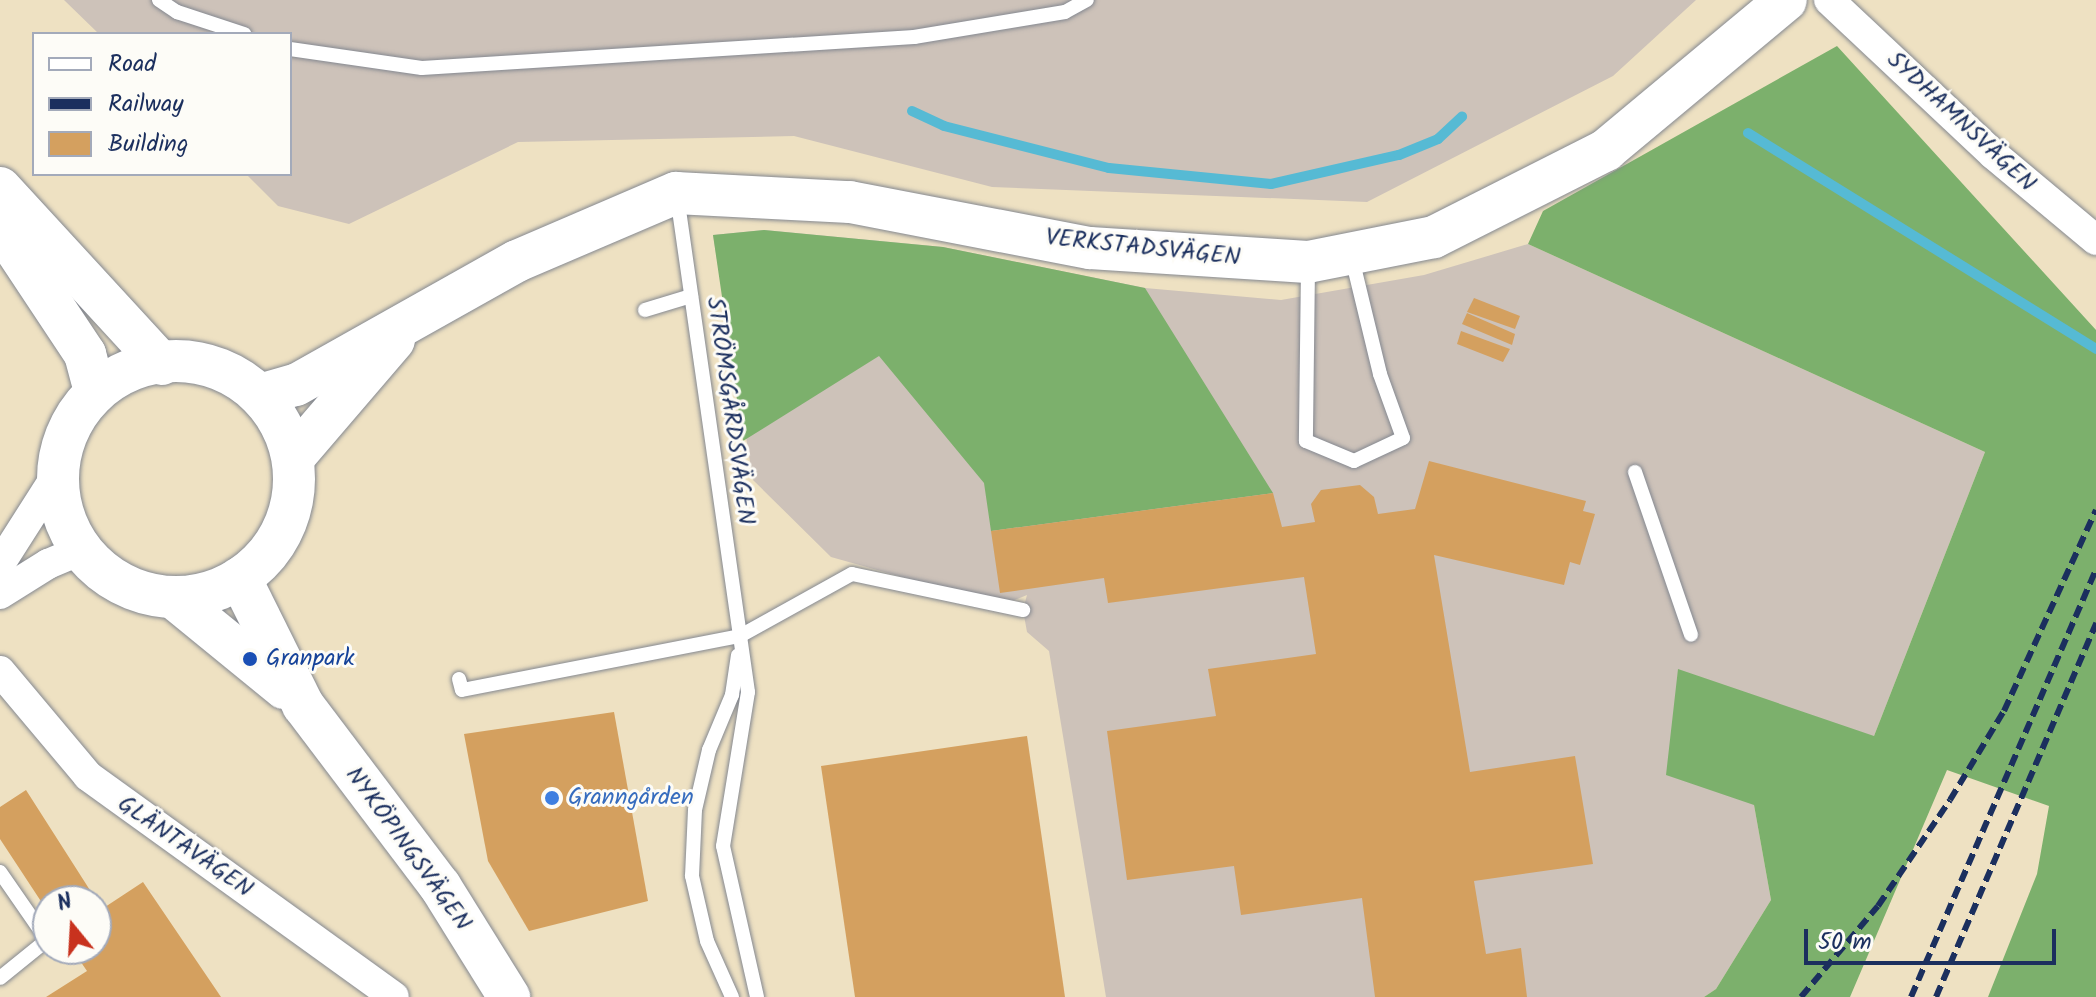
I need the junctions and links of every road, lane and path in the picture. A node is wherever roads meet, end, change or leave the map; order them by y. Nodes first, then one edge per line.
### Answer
1 (159, 0) edge
2 (1087, 0) edge
3 (1786, 0) edge
4 (1829, 0) edge
5 (238, 32) edge
6 (292, 49) edge
7 (0, 188) edge
8 (676, 193) junction
9 (0, 226) edge
10 (2096, 240) edge
11 (1351, 254) junction
12 (1308, 262) junction
13 (691, 296) junction
14 (645, 310) dead end
15 (408, 324) junction
16 (162, 364) junction
17 (95, 391) junction
18 (260, 395) junction
19 (293, 458) junction
20 (1635, 472) dead end
21 (56, 476) junction
22 (81, 550) junction
23 (0, 564) edge
24 (240, 578) junction
25 (0, 594) edge
26 (175, 599) junction
27 (1023, 610) dead end
28 (1691, 635) dead end
29 (740, 637) junction
30 (0, 671) edge
31 (459, 679) dead end
32 (303, 705) junction
33 (0, 872) edge
34 (0, 978) edge
35 (394, 997) edge
36 (509, 997) edge
37 (732, 997) edge
38 (757, 997) edge

1 - 5 lane
2 - 6 lane
3 - 11 main road, VERKSTADSVÄGEN
4 - 10 street, SYDHAMNSVÄGEN
7 - 16 main road
8 - 12 main road, VERKSTADSVÄGEN
8 - 13 lane, STRÖMSGÅRDSVÄGEN
8 - 15 main road, VERKSTADSVÄGEN
9 - 17 main road
11 - 12 main road, VERKSTADSVÄGEN
11 - 12 lane
13 - 14 lane
13 - 29 lane, STRÖMSGÅRDSVÄGEN
15 - 18 main road, VERKSTADSVÄGEN
15 - 19 main road, VERKSTADSVÄGEN
16 - 17 main road
16 - 18 main road
17 - 21 main road
18 - 19 main road
19 - 24 main road
20 - 28 lane
21 - 22 main road
21 - 23 street
22 - 25 street
22 - 26 main road
24 - 26 main road
24 - 32 main road, NYKÖPINGSVÄGEN
26 - 32 main road, NYKÖPINGSVÄGEN
27 - 29 lane
29 - 31 lane
29 - 37 lane
29 - 38 lane, STRÖMSGÅRDSVÄGEN
30 - 35 street, GLÄNTAVÄGEN
32 - 36 main road, NYKÖPINGSVÄGEN
33 - 34 lane

